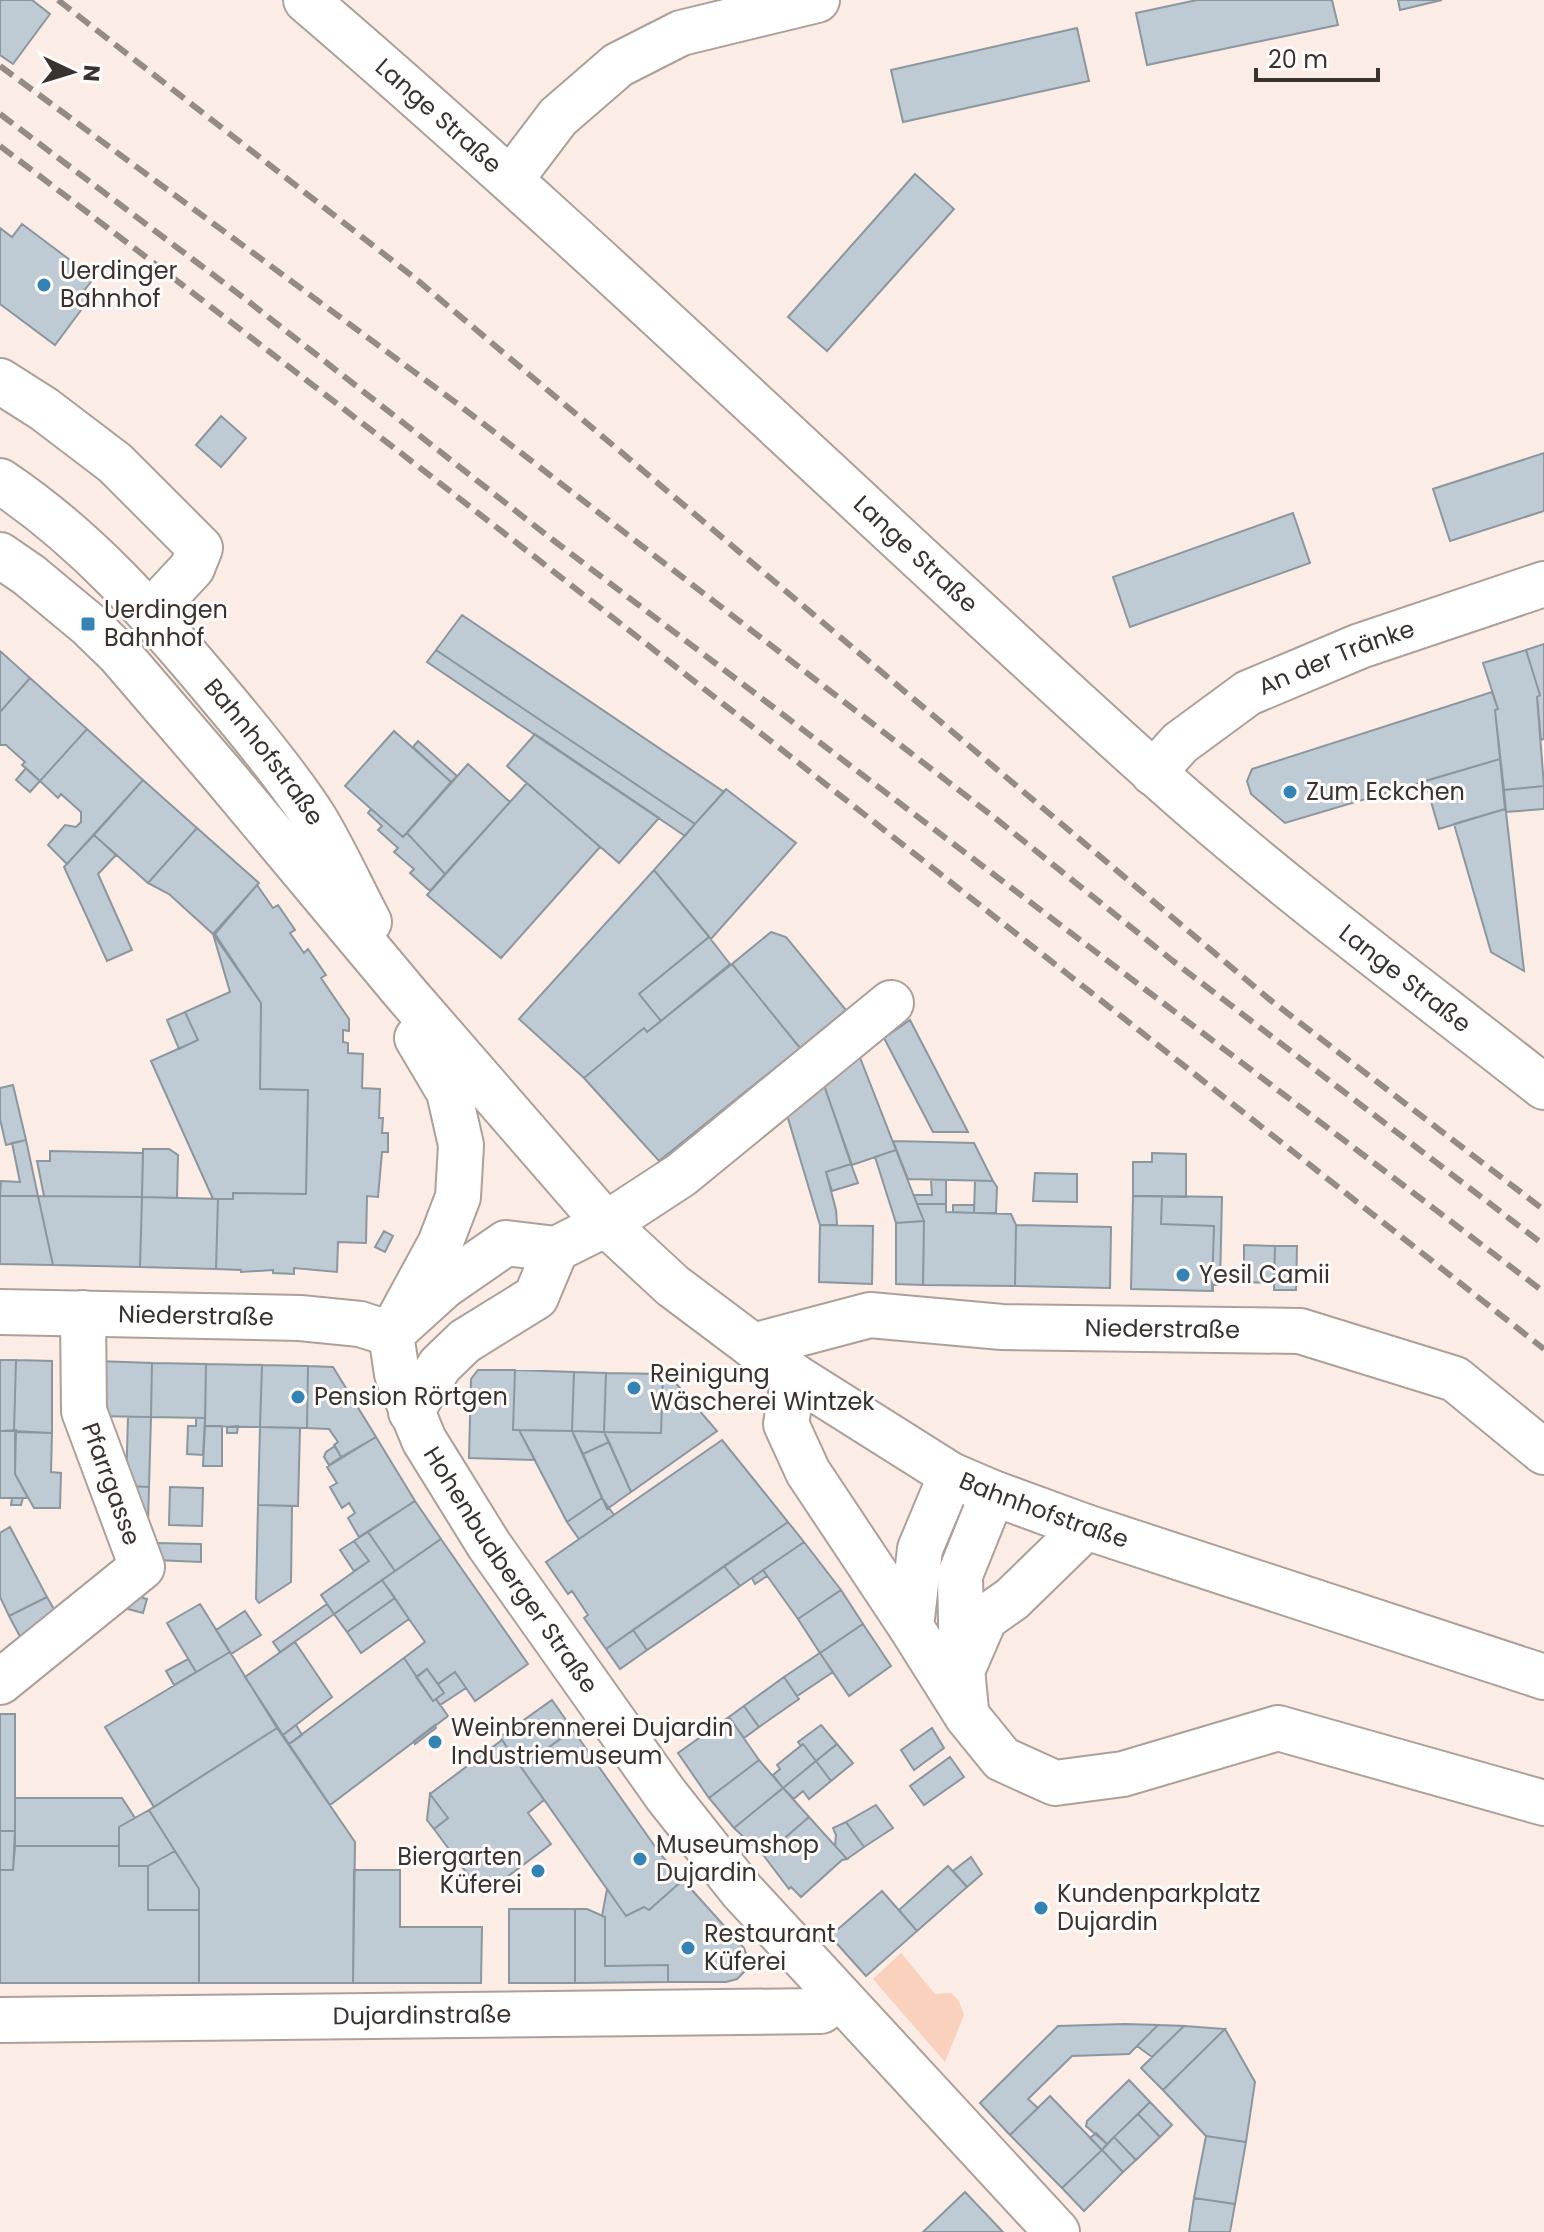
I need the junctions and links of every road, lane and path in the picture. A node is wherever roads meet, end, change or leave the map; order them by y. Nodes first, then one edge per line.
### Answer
1 (306, 0) edge
2 (817, 0) edge
3 (511, 179) junction
4 (0, 381) edge
5 (0, 481) edge
6 (0, 555) edge
7 (1544, 584) edge
8 (151, 612) junction
9 (1153, 773) junction
10 (356, 936) junction
11 (407, 995) junction
12 (891, 1003) dead end
13 (1544, 1087) edge
14 (606, 1224) junction
15 (556, 1249) junction
16 (0, 1312) edge
17 (83, 1313) junction
18 (391, 1334) junction
19 (753, 1346) junction
20 (794, 1376) junction
21 (411, 1412) junction
22 (1544, 1452) edge
23 (951, 1475) junction
24 (993, 1493) junction
25 (1086, 1527) junction
26 (911, 1627) junction
27 (962, 1669) junction
28 (1544, 1677) edge
29 (0, 1682) edge
30 (967, 1716) junction
31 (1544, 1803) edge
32 (839, 1998) junction
33 (0, 2020) edge
34 (1057, 2232) edge

1 - 3 street, Lange Straße
2 - 3 street
3 - 9 street, Lange Straße
4 - 8 street
5 - 8 street, Bahnhofstraße
6 - 10 street, Bahnhofstraße
7 - 9 street, An der Tränke
8 - 11 street, Bahnhofstraße
9 - 13 street, Lange Straße
10 - 11 street, Bahnhofstraße
10 - 18 street
11 - 14 street, Bahnhofstraße
12 - 14 street
14 - 15 street
14 - 19 street, Bahnhofstraße
15 - 18 street
15 - 21 street
16 - 17 street, Niederstraße
17 - 18 street, Niederstraße
17 - 29 street, Pfarrgasse
18 - 21 street, Hohenbudberger Straße
19 - 20 street, Bahnhofstraße
19 - 22 street, Niederstraße
20 - 23 street, Bahnhofstraße
20 - 26 street
21 - 32 street, Hohenbudberger Straße
23 - 24 street, Bahnhofstraße
23 - 26 street
24 - 25 street, Bahnhofstraße
24 - 27 street
25 - 27 street
25 - 28 street, Bahnhofstraße
26 - 30 street
27 - 30 street
30 - 31 street
32 - 33 street, Dujardinstraße
32 - 34 street, Hohenbudberger Straße

